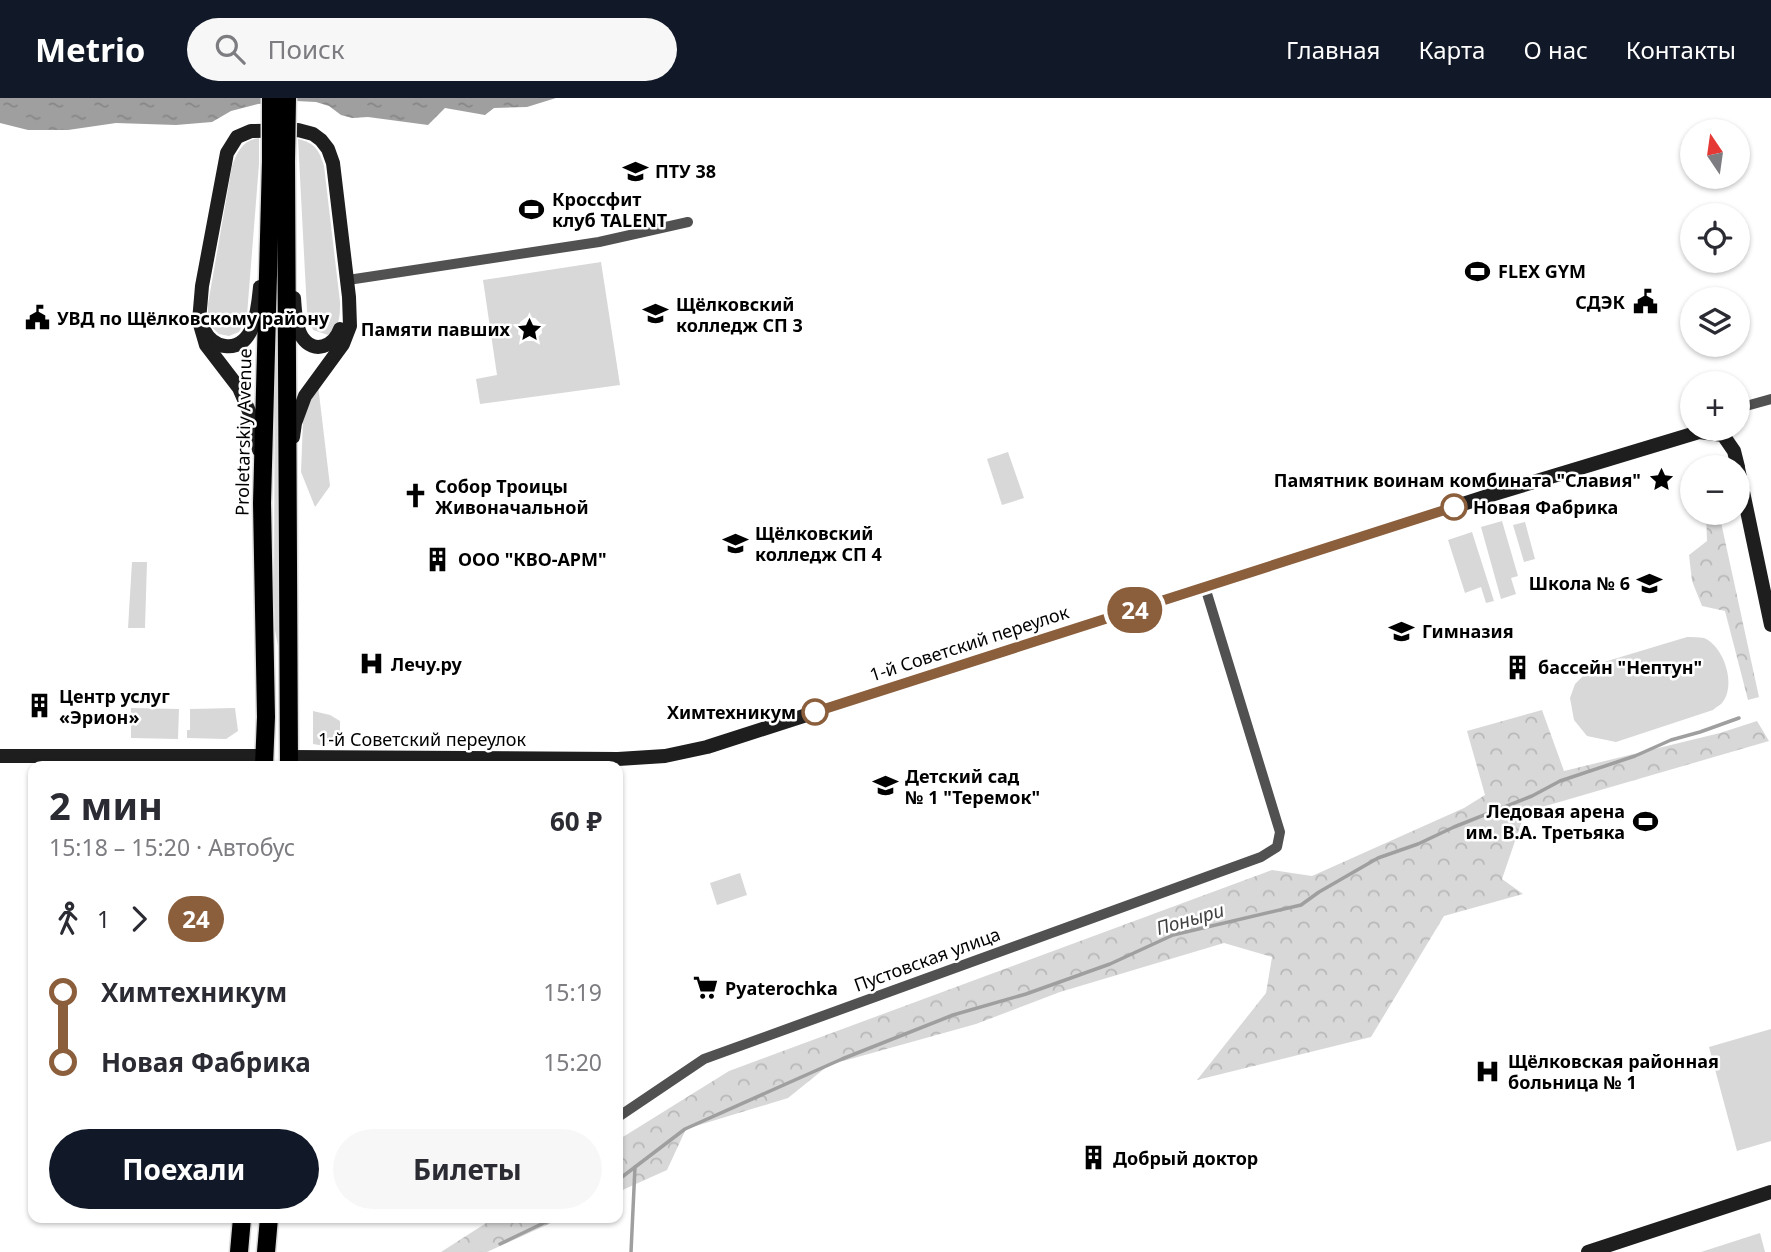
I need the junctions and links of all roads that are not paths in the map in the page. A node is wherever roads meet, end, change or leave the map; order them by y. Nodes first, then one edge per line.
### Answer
1 (271, 98) edge
2 (287, 98) edge
3 (279, 161) junction
4 (279, 190) junction
5 (688, 222) dead end
6 (348, 280) junction
7 (349, 298) junction
8 (199, 321) junction
9 (1771, 399) edge
10 (1750, 405) edge
11 (1680, 438) edge
12 (289, 466) junction
13 (262, 468) junction
14 (1750, 525) edge
15 (1205, 587) junction
16 (1763, 588) junction
17 (1771, 602) edge
18 (1771, 625) edge
19 (0, 756) edge
20 (265, 761) edge
21 (289, 761) edge
22 (399, 761) edge
23 (623, 1114) edge
24 (1771, 1192) edge
25 (242, 1223) edge
26 (268, 1223) edge
27 (239, 1252) edge
28 (265, 1252) edge
29 (1588, 1252) edge

1 - 3 main road, Proletarskiy Avenue, bridge
2 - 3 main road, Proletarskiy Avenue, bridge
3 - 4 main road, Proletarskiy Avenue
4 - 7 street
4 - 8 street
4 - 12 main road, Proletarskiy Avenue
4 - 13 main road, Proletarskiy Avenue
5 - 6 street
6 - 7 street
6 - 8 street
7 - 12 street
8 - 13 street
9 - 10 street
11 - 15 street, 1-й Советский переулок
12 - 21 main road, Proletarskiy Avenue
13 - 20 main road, Proletarskiy Avenue
14 - 16 street
15 - 22 street, 1-й Советский переулок
15 - 23 street, Пустовская улица
16 - 17 street
16 - 18 street
19 - 20 street
24 - 29 street
25 - 27 main road
26 - 28 main road

